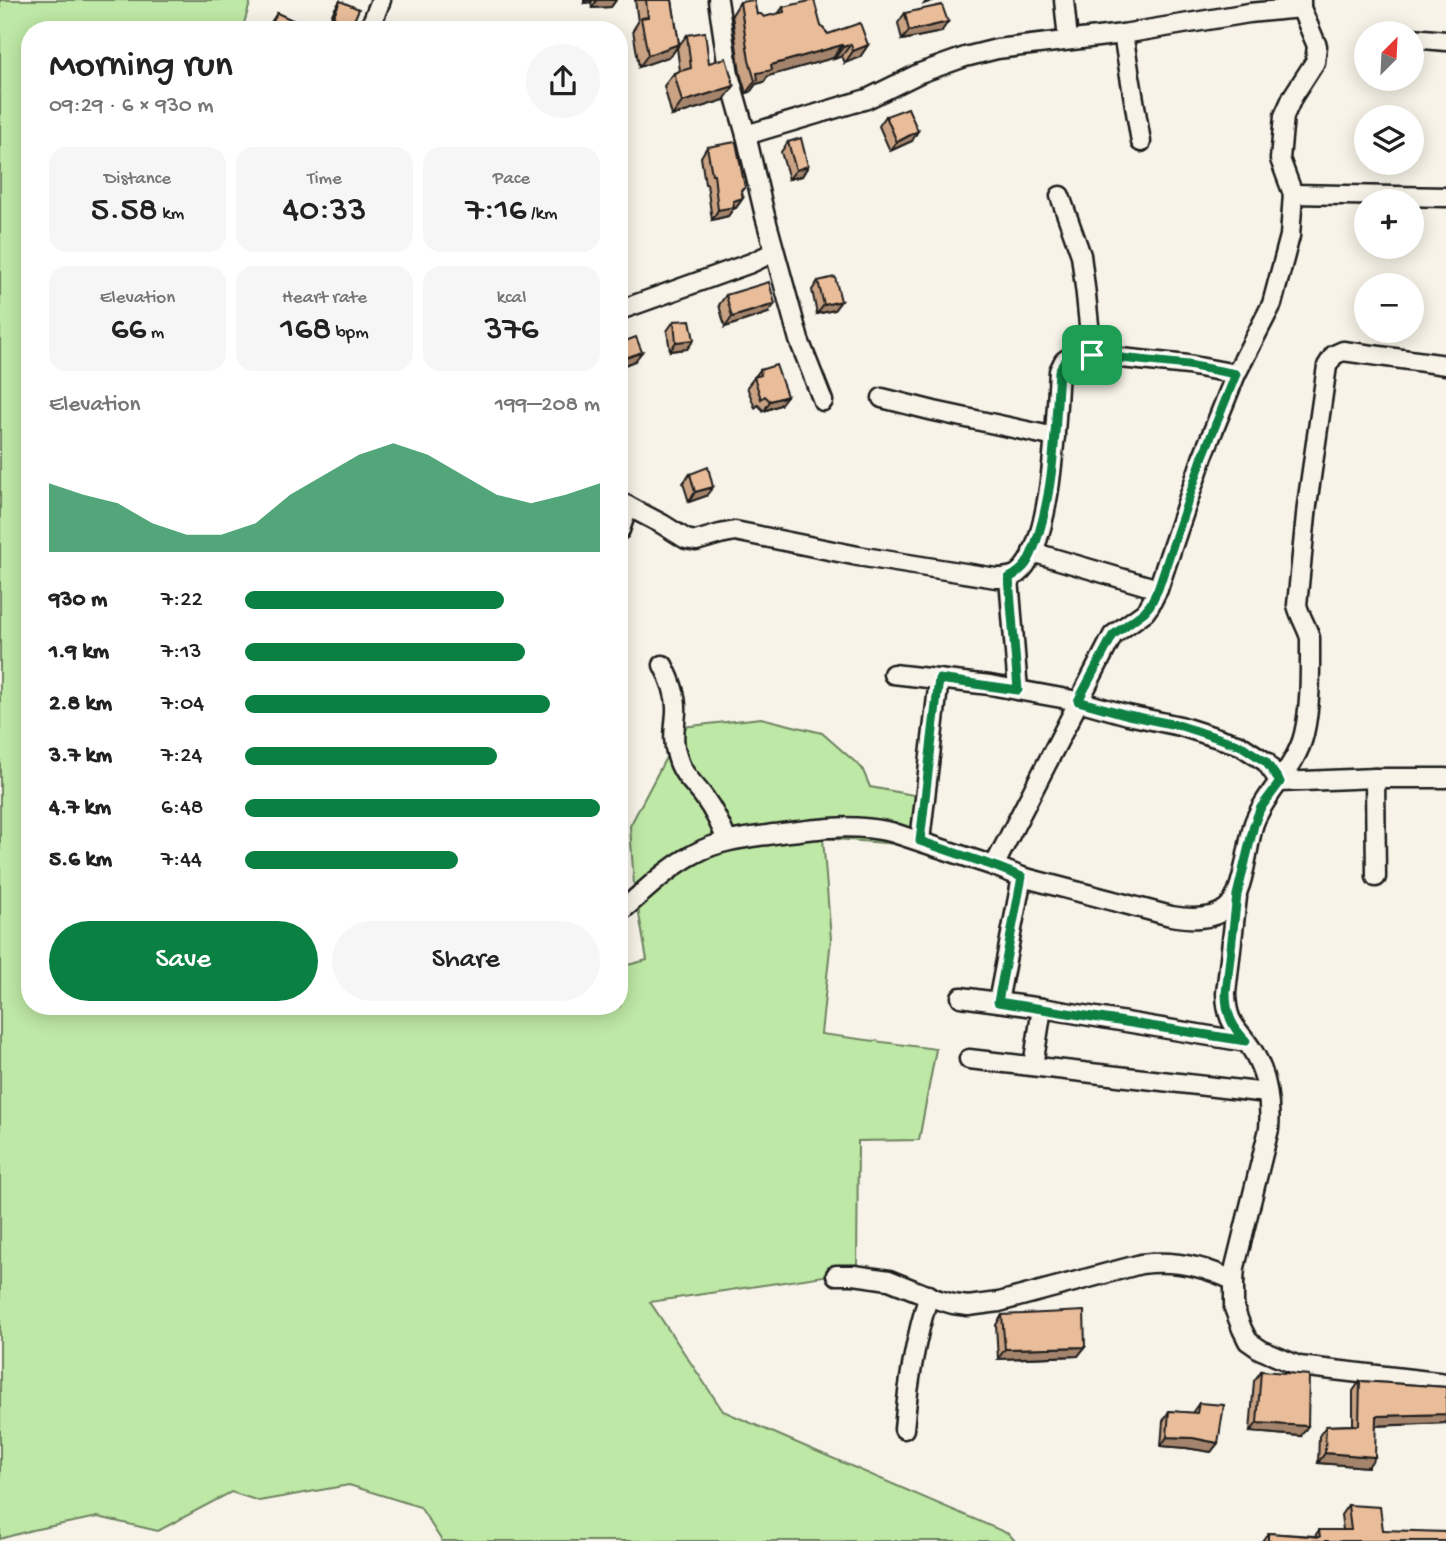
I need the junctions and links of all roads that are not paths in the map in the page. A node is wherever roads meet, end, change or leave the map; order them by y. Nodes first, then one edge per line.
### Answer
1 (381, 0) edge
2 (718, 0) edge
3 (1064, 0) edge
4 (1301, 4) edge
5 (373, 21) edge
6 (1123, 34) junction
7 (1424, 39) edge
8 (1068, 40) junction
9 (1446, 41) edge
10 (746, 135) junction
11 (1141, 142) dead end
12 (1293, 194) junction
13 (1060, 196) dead end
14 (1446, 197) edge
15 (774, 252) junction
16 (628, 307) edge
17 (1092, 355) junction
18 (1446, 365) edge
19 (1236, 374) junction
20 (882, 398) dead end
21 (823, 401) dead end
22 (1055, 437) junction
23 (628, 506) edge
24 (1032, 552) junction
25 (1009, 578) junction
26 (1158, 589) junction
27 (663, 665) dead end
28 (893, 674) dead end
29 (939, 679) junction
30 (1018, 690) junction
31 (1078, 701) junction
32 (1375, 778) junction
33 (1446, 778) edge
34 (1280, 782) junction
35 (727, 841) junction
36 (920, 841) junction
37 (994, 866) junction
38 (1022, 877) junction
39 (1376, 877) dead end
40 (1237, 895) junction
41 (628, 905) edge
42 (961, 997) dead end
43 (998, 1002) junction
44 (1042, 1008) junction
45 (1246, 1041) junction
46 (969, 1059) dead end
47 (1033, 1066) junction
48 (1267, 1093) junction
49 (836, 1275) dead end
50 (1234, 1281) junction
51 (929, 1295) junction
52 (1446, 1383) edge
53 (904, 1429) dead end

1 - 5 street
2 - 10 street
3 - 8 street
4 - 6 street
4 - 12 street
6 - 8 street
6 - 11 street
7 - 9 street
8 - 10 street
10 - 15 street
12 - 14 street
12 - 19 street
13 - 17 street
15 - 16 street
15 - 21 street
17 - 19 street
17 - 22 street
18 - 34 street
19 - 26 street
20 - 22 street
22 - 24 street
23 - 25 street
24 - 25 street
24 - 26 street
25 - 30 street
26 - 31 street
27 - 35 street
28 - 29 street
29 - 30 street
29 - 36 street
30 - 31 street
31 - 34 street
31 - 37 street
32 - 33 street
32 - 34 street
32 - 39 street
34 - 40 street
35 - 36 street
35 - 41 street
36 - 37 street
37 - 38 street
38 - 40 street
38 - 43 street
40 - 45 street
42 - 43 street
43 - 44 street
44 - 45 street
44 - 47 street
45 - 48 street
46 - 47 street
47 - 48 street
48 - 50 street
49 - 51 street
50 - 51 street
50 - 52 street
51 - 53 street

